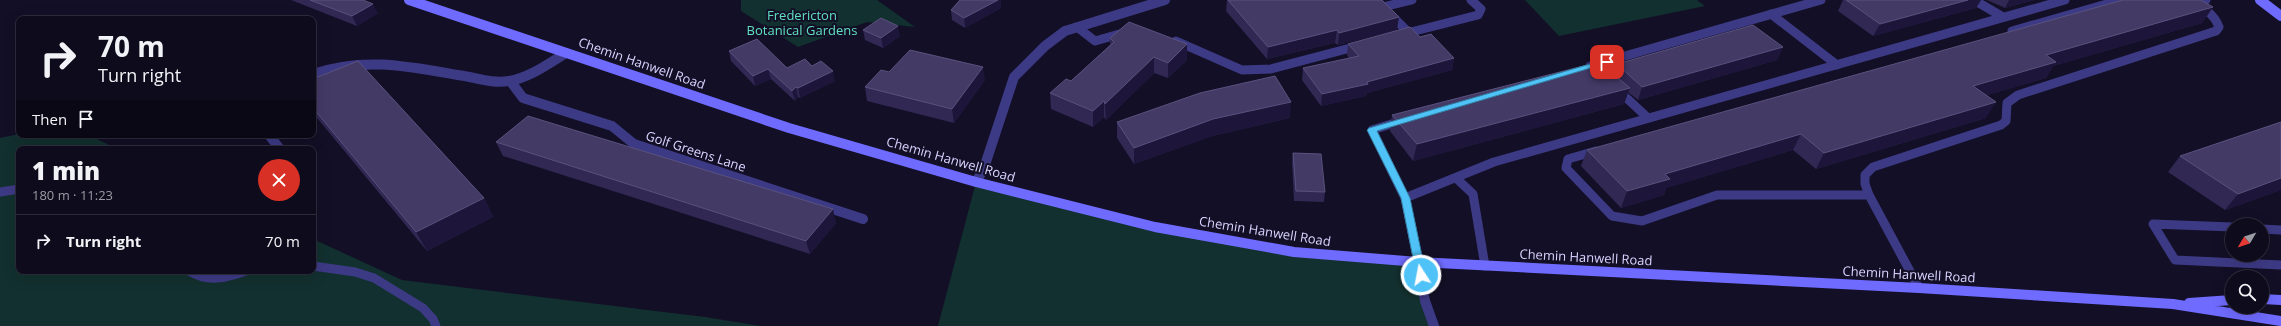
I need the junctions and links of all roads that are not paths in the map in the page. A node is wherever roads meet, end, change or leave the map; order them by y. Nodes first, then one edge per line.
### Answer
1 (409, 0) edge
2 (1165, 0) edge
3 (1412, 0) edge
4 (1471, 0) edge
5 (1821, 0) edge
6 (1974, 0) edge
7 (2065, 0) edge
8 (2121, 0) edge
9 (2206, 0) edge
10 (2260, 0) edge
11 (2191, 2) edge
12 (1771, 14) junction
13 (2281, 16) edge
14 (2003, 17) junction
15 (1077, 27) junction
16 (1129, 31) edge
17 (1409, 33) junction
18 (1999, 35) edge
19 (1167, 37) edge
20 (1394, 37) edge
21 (1371, 43) edge
22 (566, 53) junction
23 (1837, 65) junction
24 (1591, 68) edge
25 (316, 73) edge
26 (511, 82) junction
27 (1609, 82) edge
28 (1648, 118) junction
29 (1410, 119) edge
30 (271, 138) edge
31 (278, 146) edge
32 (1605, 148) edge
33 (1456, 178) junction
34 (976, 182) junction
35 (16, 189) edge
36 (0, 192) edge
37 (1869, 195) junction
38 (1405, 198) junction
39 (862, 219) dead end
40 (2225, 227) edge
41 (2269, 229) edge
42 (2281, 230) edge
43 (1418, 262) junction
44 (2281, 265) edge
45 (1485, 266) junction
46 (316, 267) edge
47 (194, 274) edge
48 (236, 274) edge
49 (1919, 288) junction
50 (2269, 299) edge
51 (2225, 300) edge
52 (2281, 300) edge
53 (2173, 304) junction
54 (2281, 322) edge
55 (436, 326) edge
56 (1434, 326) edge

1 - 22 main road, Chemin Hanwell Road
2 - 15 street
3 - 17 lane
4 - 17 lane
5 - 12 lane
6 - 14 lane
7 - 14 lane
8 - 18 lane
9 - 11 lane
10 - 13 main road
11 - 37 lane
12 - 23 lane
12 - 24 lane
14 - 23 lane
15 - 16 lane
15 - 34 street
17 - 20 lane
19 - 21 lane
22 - 26 street
22 - 34 main road, Chemin Hanwell Road
23 - 28 lane
25 - 26 street
26 - 39 street, Golf Greens Lane
27 - 28 lane
28 - 33 lane
29 - 38 lane
30 - 31 street
32 - 37 lane
33 - 38 lane
33 - 45 lane
34 - 43 main road, Chemin Hanwell Road
35 - 36 lane
37 - 49 lane
38 - 43 lane
40 - 44 lane
41 - 42 lane
43 - 45 main road, Chemin Hanwell Road
43 - 56 street
45 - 49 main road, Chemin Hanwell Road
46 - 55 lane
47 - 48 lane
49 - 53 main road, Chemin Hanwell Road
50 - 52 main road
51 - 53 main road, Chemin Hanwell Road
53 - 54 main road, Chemin Hanwell Road

